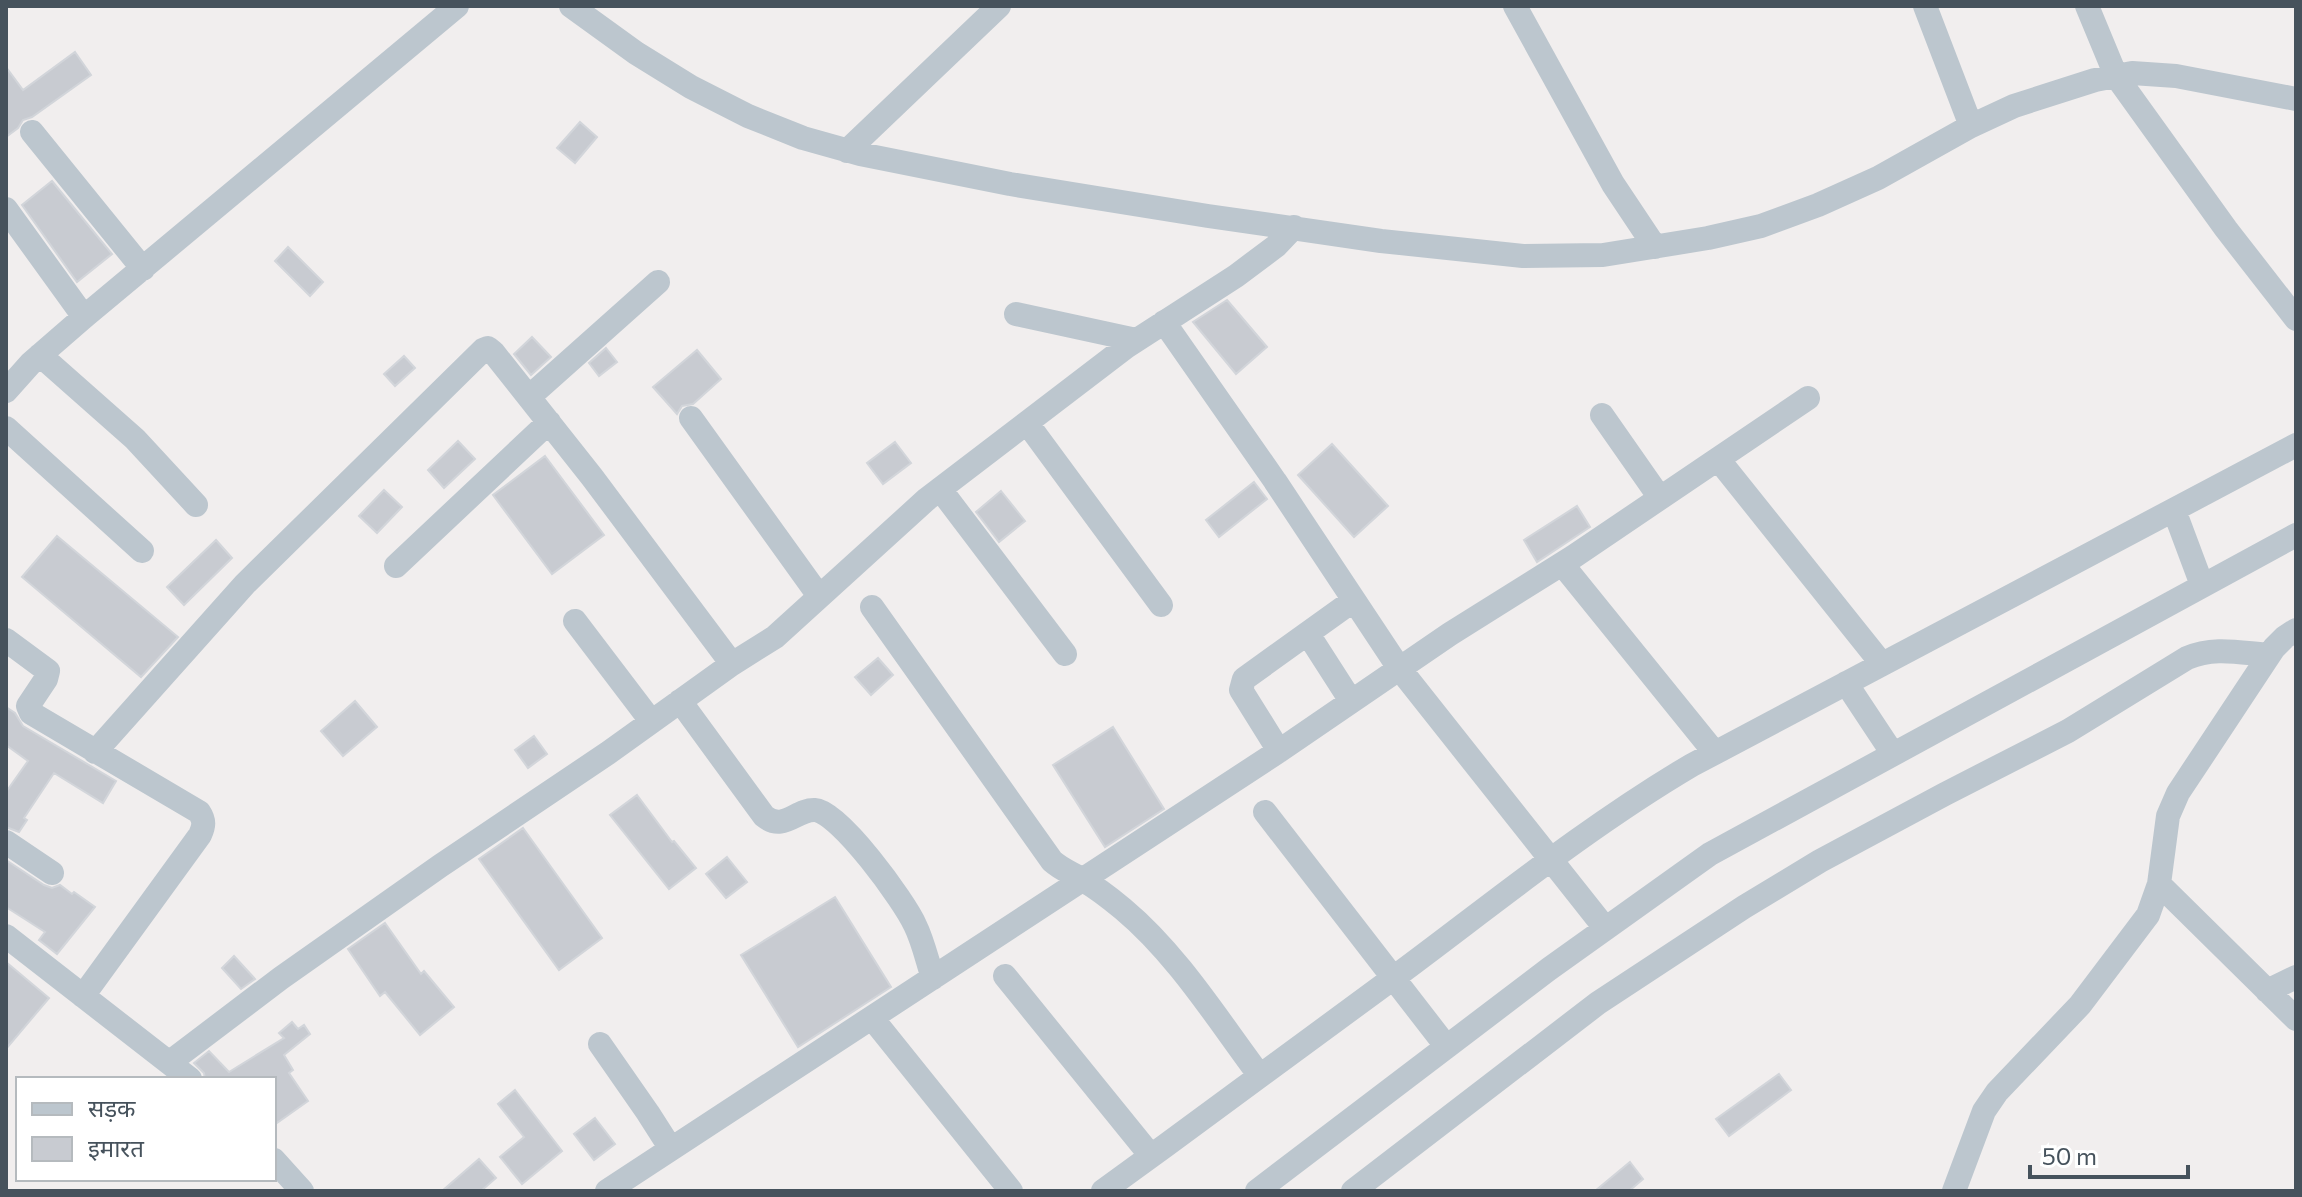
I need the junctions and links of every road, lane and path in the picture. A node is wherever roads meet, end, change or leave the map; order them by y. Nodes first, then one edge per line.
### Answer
1 (457, 6) edge
2 (571, 6) edge
3 (999, 6) edge
4 (1515, 6) edge
5 (1925, 6) edge
6 (2087, 6) edge
7 (2116, 76) junction
8 (2296, 99) edge
9 (1971, 126) junction
10 (32, 132) dead end
11 (847, 151) junction
12 (6, 209) edge
13 (1294, 227) junction
14 (1655, 247) junction
15 (143, 269) junction
16 (658, 282) dead end
17 (1016, 314) dead end
18 (84, 317) junction
19 (2296, 319) edge
20 (1164, 322) junction
21 (1136, 340) junction
22 (40, 355) junction
23 (6, 391) edge
24 (529, 397) junction
25 (1808, 398) dead end
26 (1602, 415) dead end
27 (691, 418) dead end
28 (549, 422) junction
29 (1027, 423) junction
30 (6, 428) edge
31 (2296, 445) edge
32 (1718, 459) junction
33 (940, 489) junction
34 (1660, 498) junction
35 (196, 505) dead end
36 (2174, 510) junction
37 (2296, 535) edge
38 (142, 551) dead end
39 (1562, 564) junction
40 (396, 566) dead end
41 (2202, 585) junction
42 (819, 596) junction
43 (1354, 600) junction
44 (1161, 605) dead end
45 (872, 607) dead end
46 (575, 621) dead end
47 (2296, 630) edge
48 (1308, 634) junction
49 (6, 640) edge
50 (1065, 654) dead end
51 (2269, 655) junction
52 (732, 664) junction
53 (1882, 664) junction
54 (1399, 668) junction
55 (1846, 683) junction
56 (680, 701) junction
57 (1351, 701) junction
58 (651, 721) junction
59 (1279, 751) junction
60 (95, 752) junction
61 (1715, 753) junction
62 (1893, 754) junction
63 (1265, 812) dead end
64 (6, 842) edge
65 (1549, 859) junction
66 (52, 873) dead end
67 (1082, 880) junction
68 (2159, 884) junction
69 (1605, 928) junction
70 (6, 936) edge
71 (1005, 976) dead end
72 (2296, 977) edge
73 (933, 978) junction
74 (1394, 978) junction
75 (2267, 991) junction
76 (83, 996) junction
77 (872, 1018) junction
78 (2296, 1019) edge
79 (600, 1044) dead end
80 (1446, 1046) junction
81 (170, 1062) junction
82 (1260, 1076) junction
83 (188, 1077) edge
84 (671, 1149) junction
85 (1151, 1156) junction
86 (276, 1162) edge
87 (302, 1191) edge
88 (607, 1191) edge
89 (1011, 1191) edge
90 (1103, 1191) edge
91 (1257, 1191) edge
92 (1353, 1191) edge
93 (1954, 1191) edge

1 - 15 street
2 - 11 street
3 - 11 street
4 - 14 street
5 - 9 street
6 - 7 street
7 - 8 street
7 - 9 street
7 - 19 street
9 - 14 street
10 - 15 street
11 - 13 street
12 - 18 street
13 - 14 street
13 - 20 street
15 - 18 street
16 - 24 street
17 - 21 street
18 - 22 street
20 - 21 street
20 - 43 street
21 - 29 street
22 - 23 street
22 - 35 street
24 - 28 street
24 - 60 street
25 - 32 street
26 - 34 street
27 - 42 street
28 - 40 street
28 - 52 street
29 - 33 street
29 - 44 street
30 - 38 street
31 - 36 street
32 - 34 street
32 - 53 street
33 - 42 street
33 - 50 street
34 - 39 street
36 - 41 street
36 - 53 street
37 - 41 street
39 - 54 street
39 - 61 street
41 - 62 street
42 - 52 street
43 - 48 street
43 - 54 street
45 - 67 street
46 - 58 street
47 - 51 street
48 - 57 street
48 - 59 street
49 - 60 street
51 - 68 street
51 - 92 street
52 - 56 street
53 - 55 street
54 - 57 street
54 - 65 street
55 - 61 street
55 - 62 street
56 - 58 street
56 - 73 street
57 - 59 street
58 - 81 street
59 - 67 street
60 - 76 street
61 - 65 street
62 - 69 street
63 - 74 street
64 - 66 street
65 - 69 street
65 - 74 street
67 - 73 street
67 - 82 street
68 - 75 street
68 - 93 street
69 - 80 street
70 - 76 street
71 - 85 street
72 - 75 street
73 - 77 street
74 - 80 street
74 - 82 street
75 - 78 street
76 - 81 street
77 - 84 street
77 - 89 street
79 - 84 street
80 - 91 street
81 - 83 street
82 - 85 street
84 - 88 street
85 - 90 street
86 - 87 street

